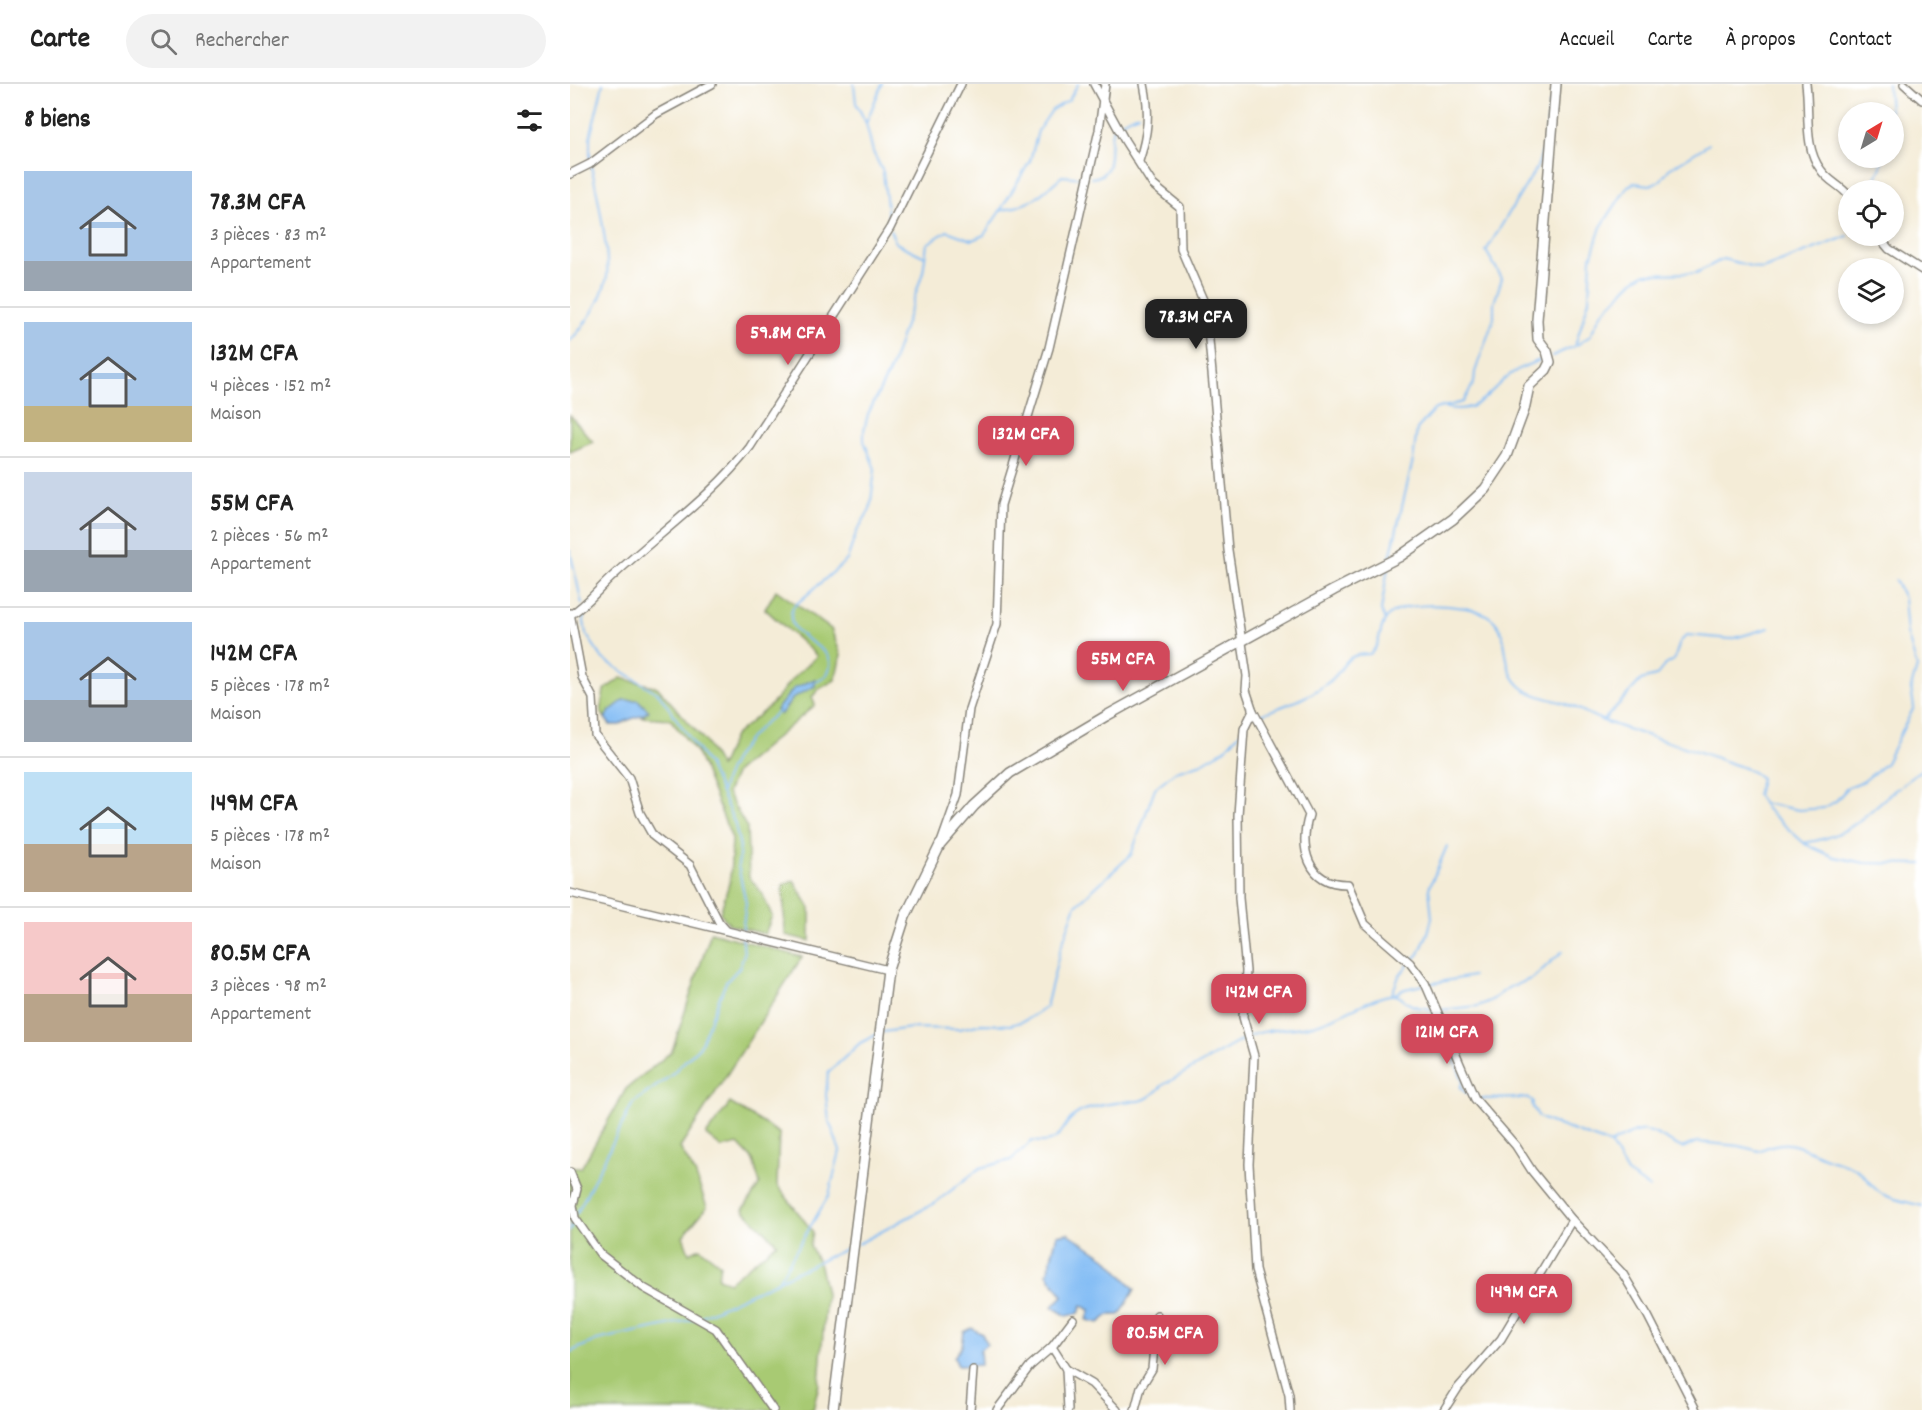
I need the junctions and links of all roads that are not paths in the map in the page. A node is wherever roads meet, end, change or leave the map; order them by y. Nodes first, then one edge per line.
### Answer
1 (712, 84) edge
2 (961, 84) edge
3 (1095, 84) edge
4 (1105, 84) edge
5 (1144, 84) edge
6 (1556, 84) edge
7 (1806, 84) edge
8 (1904, 84) edge
9 (1922, 100) edge
10 (1101, 101) junction
11 (1139, 161) junction
12 (570, 174) edge
13 (1838, 187) edge
14 (1886, 246) edge
15 (1922, 270) edge
16 (570, 614) edge
17 (1241, 642) junction
18 (1252, 709) junction
19 (940, 845) junction
20 (570, 893) edge
21 (726, 930) junction
22 (888, 970) junction
23 (570, 1172) edge
24 (1572, 1220) junction
25 (1158, 1315) dead end
26 (1073, 1319) dead end
27 (1052, 1347) junction
28 (1066, 1369) junction
29 (973, 1370) dead end
30 (773, 1410) edge
31 (833, 1410) edge
32 (970, 1410) edge
33 (997, 1410) edge
34 (1068, 1410) edge
35 (1118, 1410) edge
36 (1135, 1410) edge
37 (1290, 1410) edge
38 (1444, 1410) edge
39 (1696, 1410) edge

1 - 12 street
2 - 16 street
3 - 10 street
4 - 10 street
5 - 11 street
6 - 17 street
7 - 13 street
8 - 9 street
10 - 11 street
10 - 19 street
11 - 17 street
14 - 15 street
16 - 21 street
17 - 18 street
17 - 19 street
18 - 24 street
18 - 37 street
19 - 22 street
20 - 21 street
21 - 22 street
22 - 31 street
23 - 30 street
24 - 38 street
24 - 39 street
25 - 36 street
26 - 27 street
27 - 28 street
27 - 33 street
28 - 34 street
28 - 35 street
29 - 32 street

